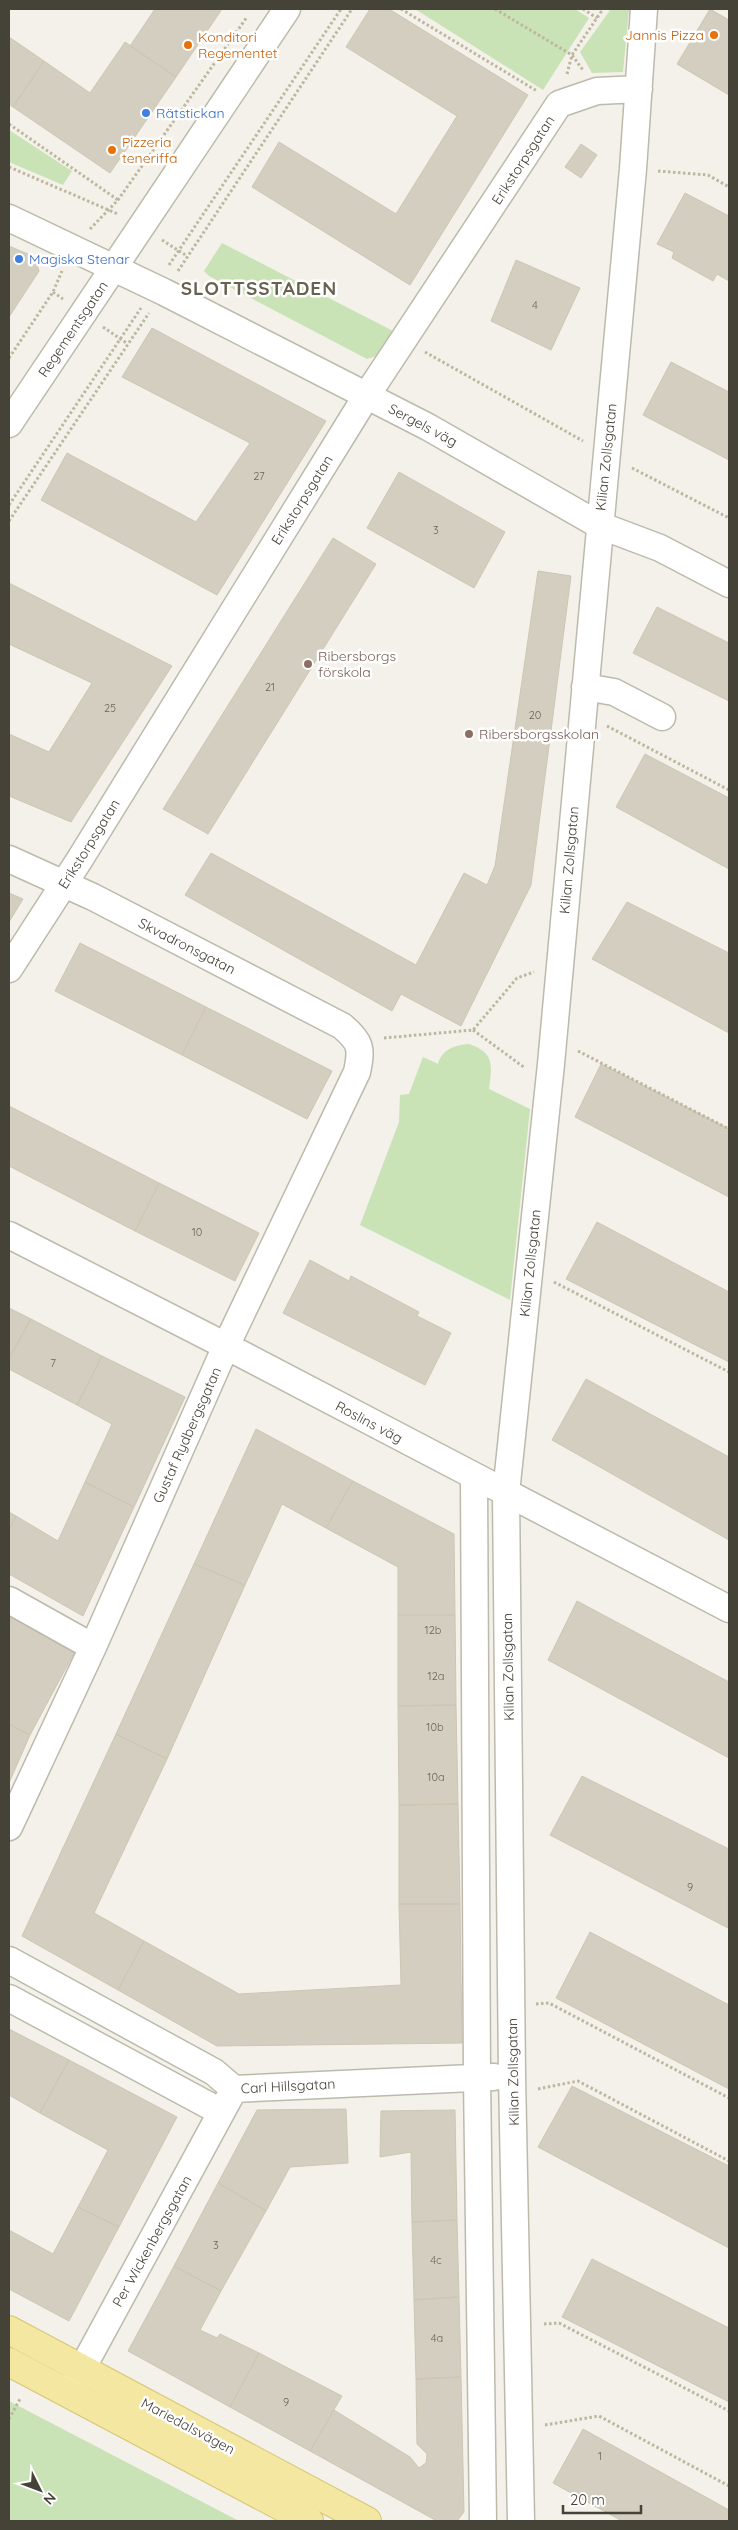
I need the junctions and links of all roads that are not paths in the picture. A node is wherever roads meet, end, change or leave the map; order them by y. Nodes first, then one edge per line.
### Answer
1 (287, 9) edge
2 (644, 9) edge
3 (639, 89) junction
4 (9, 218) edge
5 (114, 269) junction
6 (367, 395) junction
7 (9, 424) edge
8 (599, 525) junction
9 (729, 584) edge
10 (583, 700) junction
11 (662, 717) dead end
12 (9, 859) edge
13 (64, 884) junction
14 (9, 969) edge
15 (359, 1044) joint
16 (9, 1235) edge
17 (226, 1346) junction
18 (474, 1477) junction
19 (506, 1494) junction
20 (9, 1600) edge
21 (729, 1609) edge
22 (93, 1647) junction
23 (9, 1827) edge
24 (9, 1960) edge
25 (9, 1998) edge
26 (476, 2078) junction
27 (513, 2085) junction
28 (234, 2088) junction
29 (221, 2112) junction
30 (9, 2330) edge
31 (9, 2362) edge
32 (82, 2370) junction
33 (69, 2393) junction
34 (309, 2521) edge
35 (367, 2521) edge
36 (483, 2521) edge
37 (521, 2521) edge

1 - 5 street, Regementsgatan
2 - 3 street, Kilian Zollsgatan
3 - 6 street, Erikstorpsgatan
3 - 8 street, Kilian Zollsgatan
4 - 5 street, Sergels väg
5 - 6 street, Sergels väg
5 - 7 street, Regementsgatan
6 - 8 street, Sergels väg
6 - 13 street, Erikstorpsgatan
8 - 9 street, Sergels väg
8 - 10 street, Kilian Zollsgatan
10 - 11 street
10 - 19 street, Kilian Zollsgatan
12 - 13 street, Skvadronsgatan
13 - 14 street, Erikstorpsgatan
13 - 15 street, Skvadronsgatan
15 - 17 street, Gustaf Rydbergsgatan
16 - 17 street, Roslins väg
17 - 18 street, Roslins väg
17 - 22 street, Gustaf Rydbergsgatan
18 - 19 street, Roslins väg
18 - 26 street
19 - 21 street, Roslins väg
19 - 27 street, Kilian Zollsgatan
20 - 22 street
22 - 23 street, Gustaf Rydbergsgatan
24 - 28 street, Carl Hillsgatan
25 - 29 street
26 - 27 street, Carl Hillsgatan
26 - 28 street, Carl Hillsgatan
26 - 36 street
27 - 37 street, Kilian Zollsgatan
28 - 29 street, Per Wickenbergsgatan
29 - 32 street, Per Wickenbergsgatan
30 - 32 main road, Mariedalsvägen
31 - 33 main road, Mariedalsvägen
32 - 33 street, Per Wickenbergsgatan
32 - 35 main road, Mariedalsvägen
33 - 34 main road, Mariedalsvägen

